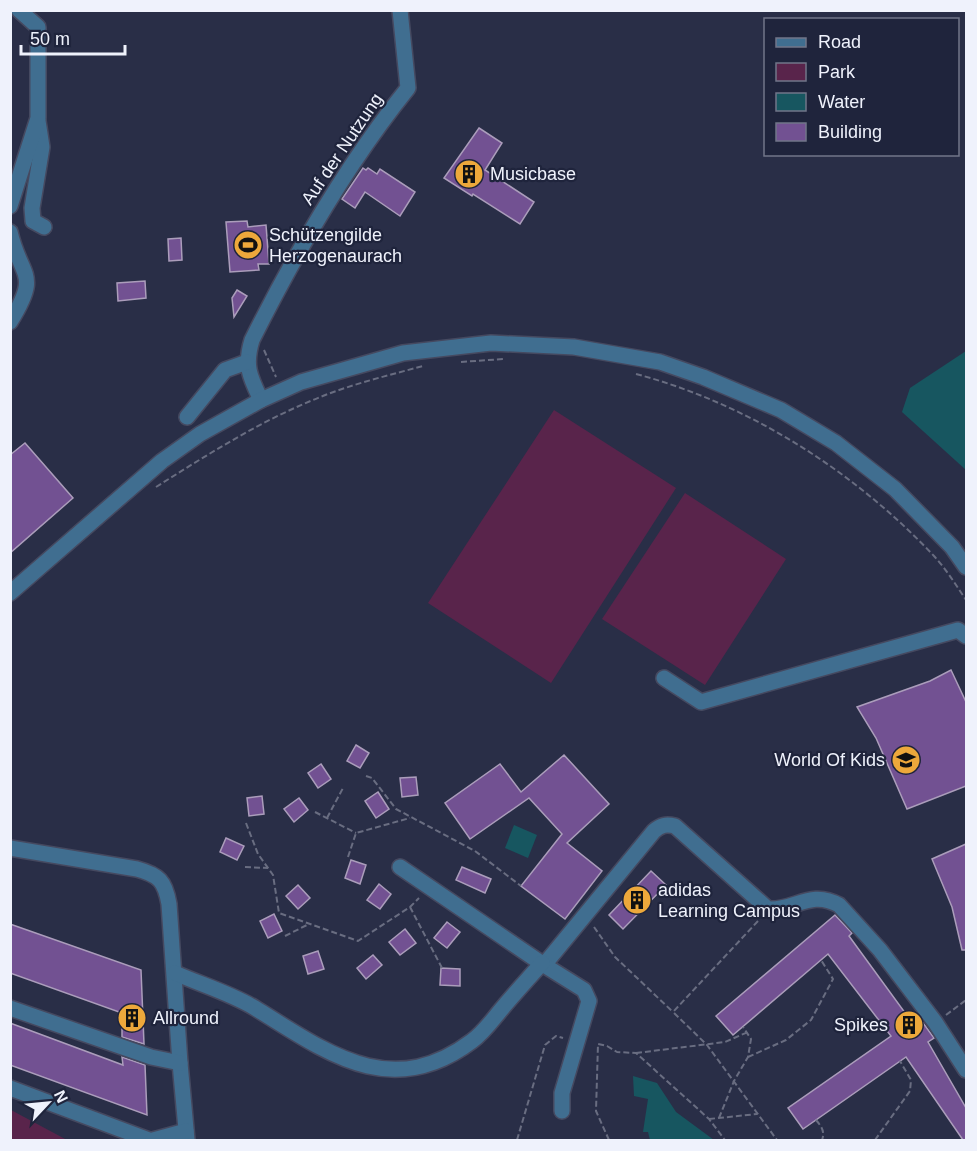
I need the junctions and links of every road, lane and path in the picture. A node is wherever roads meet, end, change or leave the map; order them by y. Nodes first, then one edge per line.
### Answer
1 (20, 10) edge
2 (400, 10) edge
3 (38, 118) junction
4 (10, 206) edge
5 (44, 227) dead end
6 (10, 232) edge
7 (10, 322) edge
8 (252, 340) junction
9 (503, 359) dead end
10 (247, 362) junction
11 (461, 362) dead end
12 (430, 364) dead end
13 (626, 371) dead end
14 (280, 391) junction
15 (261, 400) junction
16 (187, 417) dead end
17 (152, 489) dead end
18 (966, 567) edge
19 (10, 593) edge
20 (966, 600) edge
21 (966, 636) edge
22 (664, 678) dead end
23 (366, 776) dead end
24 (343, 788) dead end
25 (315, 812) dead end
26 (327, 818) junction
27 (410, 818) junction
28 (246, 823) dead end
29 (356, 833) junction
30 (10, 848) edge
31 (348, 857) dead end
32 (244, 867) dead end
33 (400, 867) dead end
34 (268, 868) junction
35 (522, 885) dead end
36 (429, 887) junction
37 (410, 907) junction
38 (768, 909) junction
39 (586, 914) junction
40 (309, 924) junction
41 (285, 936) dead end
42 (821, 960) dead end
43 (543, 964) junction
44 (442, 968) dead end
45 (175, 973) junction
46 (966, 1000) edge
47 (10, 1008) edge
48 (673, 1012) junction
49 (935, 1022) junction
50 (743, 1027) dead end
51 (748, 1032) junction
52 (577, 1042) junction
53 (707, 1045) junction
54 (636, 1053) junction
55 (748, 1057) junction
56 (900, 1061) dead end
57 (180, 1063) junction
58 (966, 1070) edge
59 (734, 1081) junction
60 (10, 1088) edge
61 (562, 1111) dead end
62 (758, 1114) junction
63 (719, 1118) junction
64 (709, 1119) junction
65 (816, 1120) dead end
66 (187, 1136) edge
67 (151, 1140) edge
68 (517, 1140) edge
69 (609, 1140) edge
70 (724, 1140) edge
71 (777, 1140) edge
72 (822, 1140) edge
73 (875, 1140) edge

1 - 3 street
2 - 8 street, Auf der Nutzung
3 - 4 street
3 - 5 street
6 - 7 street
8 - 10 street, Auf der Nutzung
8 - 14 path
9 - 11 path
10 - 15 street
10 - 16 street
12 - 17 path
13 - 20 path
14 - 15 street
14 - 18 street
15 - 19 street
21 - 22 street
23 - 27 path
24 - 26 path
25 - 26 path
26 - 29 path
27 - 29 path
27 - 35 path
28 - 34 path
29 - 31 path
30 - 45 street
32 - 34 path
33 - 36 street
34 - 40 path
36 - 37 path
36 - 43 street
37 - 40 path
37 - 44 path
38 - 39 street
38 - 48 path
38 - 49 street
39 - 43 street
39 - 48 path
40 - 41 path
42 - 55 path
43 - 45 street
43 - 52 street
45 - 57 street
46 - 49 path
47 - 57 street
48 - 53 path
49 - 58 street
50 - 51 path
51 - 53 path
51 - 55 path
52 - 61 street
52 - 68 path
53 - 54 path
53 - 59 path
54 - 64 path
54 - 69 path
55 - 59 path
56 - 73 path
57 - 66 street
59 - 62 path
59 - 63 path
60 - 67 street
62 - 63 path
62 - 71 path
63 - 64 path
64 - 70 path
65 - 72 path
66 - 67 street

